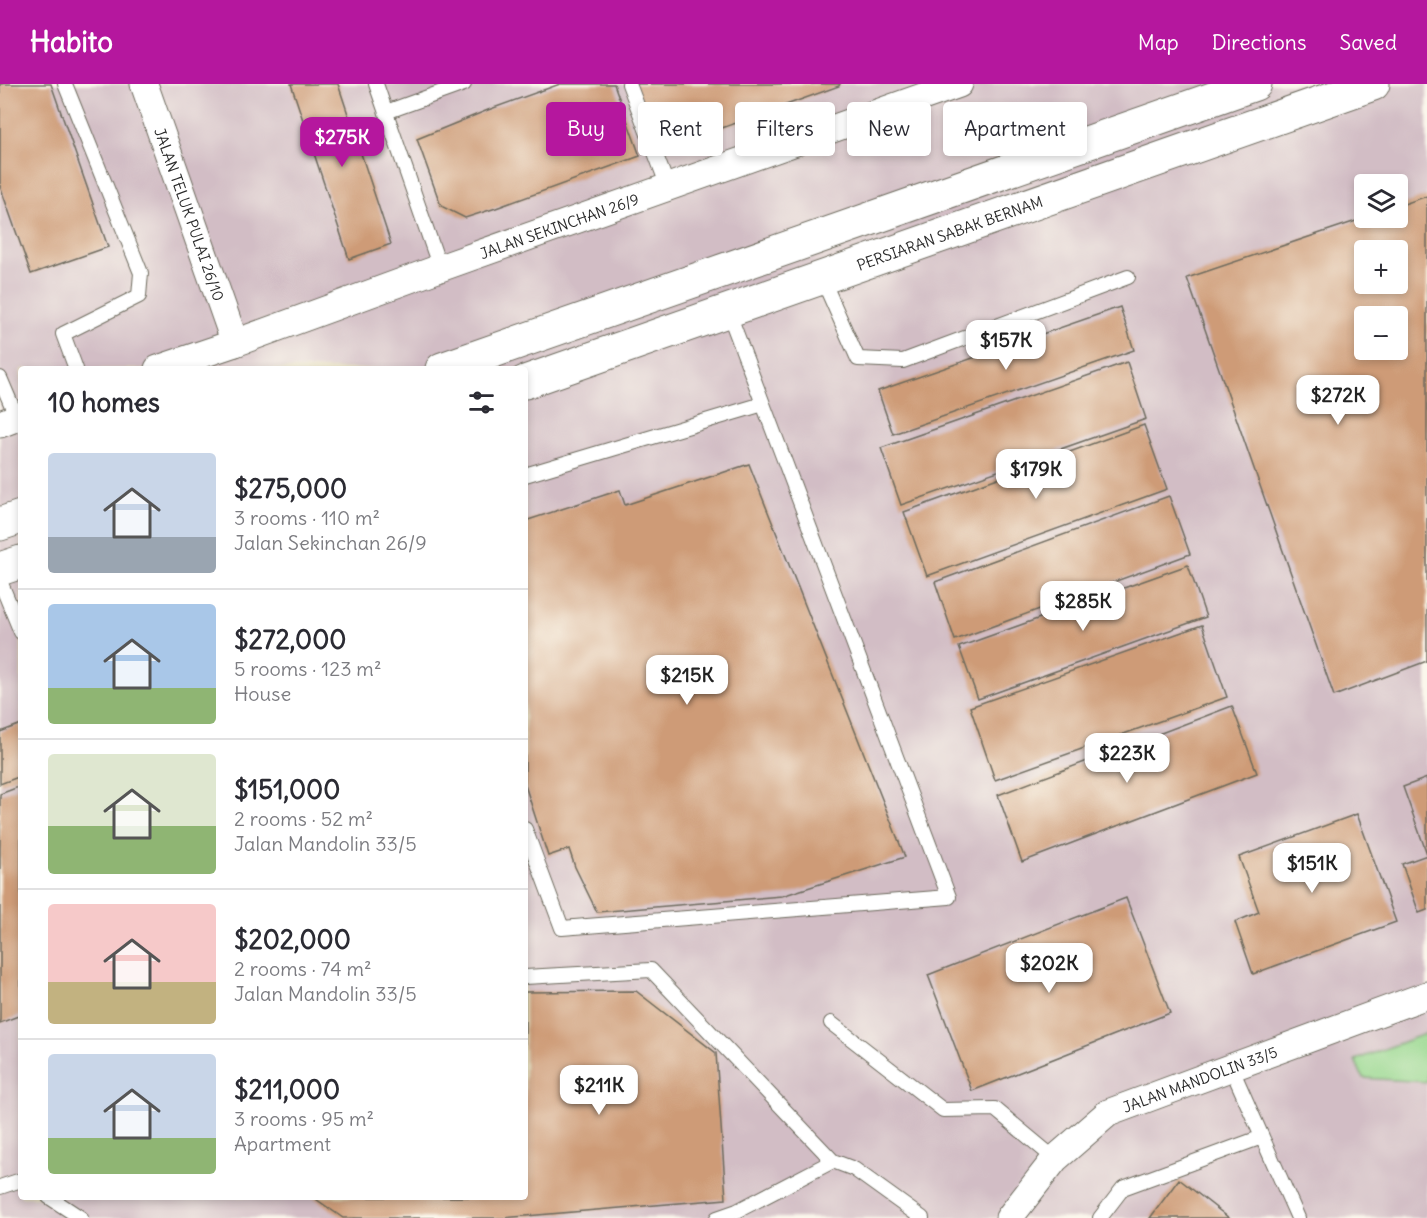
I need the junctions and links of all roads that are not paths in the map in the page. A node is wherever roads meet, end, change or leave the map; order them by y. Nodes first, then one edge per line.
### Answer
1 (65, 84) edge
2 (144, 84) edge
3 (376, 84) edge
4 (464, 84) edge
5 (629, 84) edge
6 (959, 84) edge
7 (1255, 84) edge
8 (1373, 84) edge
9 (904, 93) edge
10 (386, 112) junction
11 (668, 187) junction
12 (440, 268) junction
13 (822, 278) junction
14 (1128, 278) dead end
15 (728, 311) junction
16 (235, 343) junction
17 (75, 366) edge
18 (167, 366) edge
19 (451, 366) edge
20 (0, 378) edge
21 (528, 381) edge
22 (763, 404) junction
23 (13, 419) edge
24 (528, 474) edge
25 (18, 518) edge
26 (0, 524) edge
27 (18, 563) edge
28 (0, 570) edge
29 (0, 580) edge
30 (18, 625) edge
31 (528, 837) edge
32 (528, 977) edge
33 (1427, 994) edge
34 (831, 1023) dead end
35 (1231, 1067) junction
36 (1262, 1137) junction
37 (1055, 1159) junction
38 (833, 1161) junction
39 (18, 1181) edge
40 (0, 1187) edge
41 (54, 1200) edge
42 (81, 1218) edge
43 (717, 1218) edge
44 (922, 1218) edge
45 (1009, 1218) edge
46 (1100, 1218) edge
47 (1298, 1218) edge

1 - 17 lane
2 - 16 street, JALAN TELUK PULAI 26/10
3 - 10 lane
4 - 10 lane
5 - 11 lane
6 - 9 street, JALAN SEKINCHAN 26/9
7 - 19 street
8 - 13 street, PERSIARAN SABAK BERNAM
9 - 11 street, JALAN SEKINCHAN 26/9
10 - 12 lane
11 - 12 street, JALAN SEKINCHAN 26/9
12 - 16 street, JALAN SEKINCHAN 26/9
13 - 14 lane
13 - 15 street, PERSIARAN SABAK BERNAM
15 - 21 street, PERSIARAN SABAK BERNAM
15 - 22 lane
16 - 18 street, JALAN SEKINCHAN 26/9
20 - 23 lane
22 - 24 lane
22 - 31 lane
25 - 26 street
27 - 28 street
29 - 30 lane
32 - 38 lane
33 - 35 street, JALAN MANDOLIN 33/5
34 - 37 lane
35 - 36 lane
35 - 37 street, JALAN MANDOLIN 33/5
36 - 46 lane
36 - 47 lane
37 - 45 street, JALAN MANDOLIN 33/5
38 - 43 lane
38 - 44 lane
39 - 40 lane
41 - 42 lane

